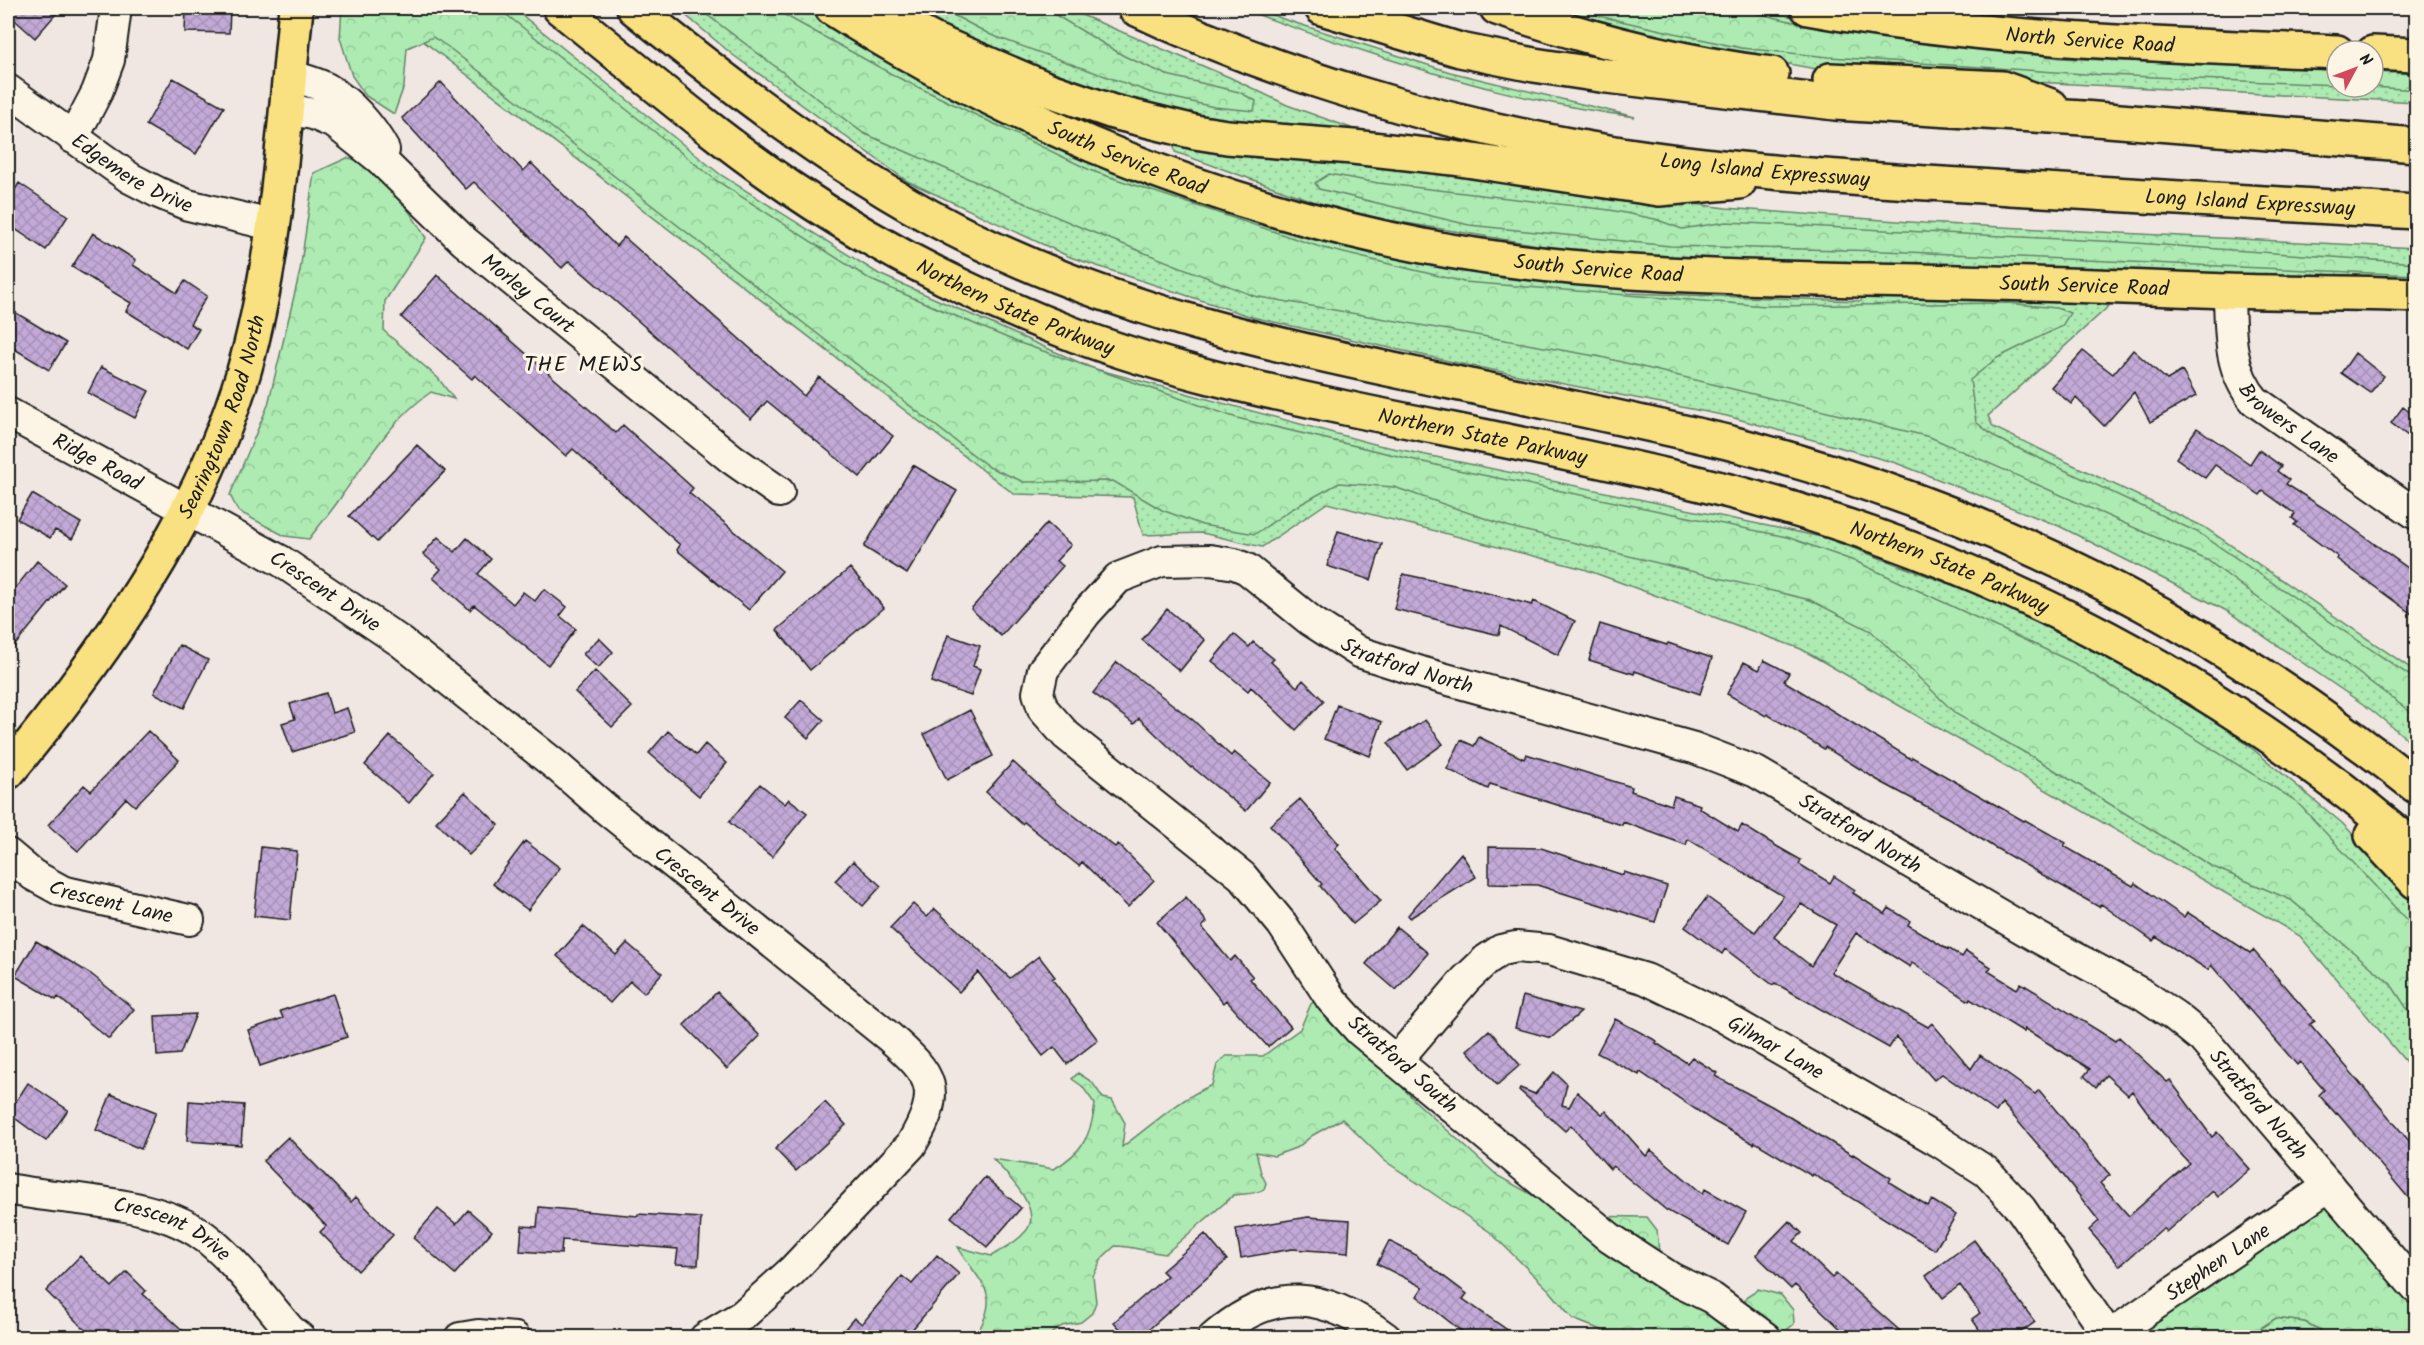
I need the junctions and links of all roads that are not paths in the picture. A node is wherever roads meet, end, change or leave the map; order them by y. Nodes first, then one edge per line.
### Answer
1 (117, 8) edge
2 (296, 8) edge
3 (560, 8) edge
4 (634, 8) edge
5 (832, 8) edge
6 (872, 8) edge
7 (1135, 8) edge
8 (1322, 8) edge
9 (1497, 8) edge
10 (1808, 8) edge
11 (2325, 51) edge
12 (2385, 54) edge
13 (2416, 55) edge
14 (289, 75) junction
15 (8, 90) edge
16 (286, 109) junction
17 (2083, 118) junction
18 (73, 138) junction
19 (2416, 145) edge
20 (396, 174) junction
21 (1814, 176) junction
22 (2416, 212) edge
23 (272, 225) junction
24 (2229, 291) junction
25 (2416, 295) edge
26 (8, 413) edge
27 (779, 492) dead end
28 (188, 511) junction
29 (2416, 514) edge
30 (1038, 693) joint
31 (2302, 759) junction
32 (11, 762) edge
33 (2416, 786) edge
34 (2416, 849) edge
35 (8, 854) edge
36 (2416, 882) edge
37 (189, 920) dead end
38 (1396, 1061) junction
39 (2329, 1186) junction
40 (8, 1189) edge
41 (2416, 1288) edge
42 (2107, 1337) edge
43 (300, 1338) edge
44 (460, 1338) edge
45 (515, 1338) edge
46 (705, 1338) edge
47 (1213, 1338) edge
48 (1386, 1338) edge
49 (1766, 1338) edge

1 - 18 street
2 - 14 main road, Searingtown Road North
3 - 31 main road, Northern State Parkway
4 - 33 main road, Northern State Parkway
5 - 24 main road, South Service Road
6 - 21 main road
7 - 21 main road, Long Island Expressway
8 - 17 main road
9 - 17 main road
10 - 11 main road, North Service Road
12 - 13 main road
14 - 16 main road, Searingtown Road North
14 - 20 street, Morley Court
15 - 18 street, Edgemere Drive
16 - 20 street, Morley Court
16 - 23 main road, Searingtown Road North
17 - 19 main road
18 - 23 street, Edgemere Drive
20 - 27 street, Morley Court
21 - 22 main road, Long Island Expressway
23 - 28 main road, Searingtown Road North
24 - 25 main road, South Service Road
24 - 29 street, Browers Lane
26 - 28 street, Ridge Road
28 - 32 main road, Searingtown Road North
28 - 46 street, Crescent Drive
30 - 38 street, Stratford South
30 - 39 street, Stratford North
31 - 34 main road, Northern State Parkway
31 - 36 main road
35 - 37 street, Crescent Lane
38 - 42 street, Gilmar Lane
38 - 49 street, Stratford South
39 - 41 street, Stratford North
39 - 42 street, Stephen Lane
40 - 43 street, Crescent Drive
44 - 45 street
47 - 48 street

